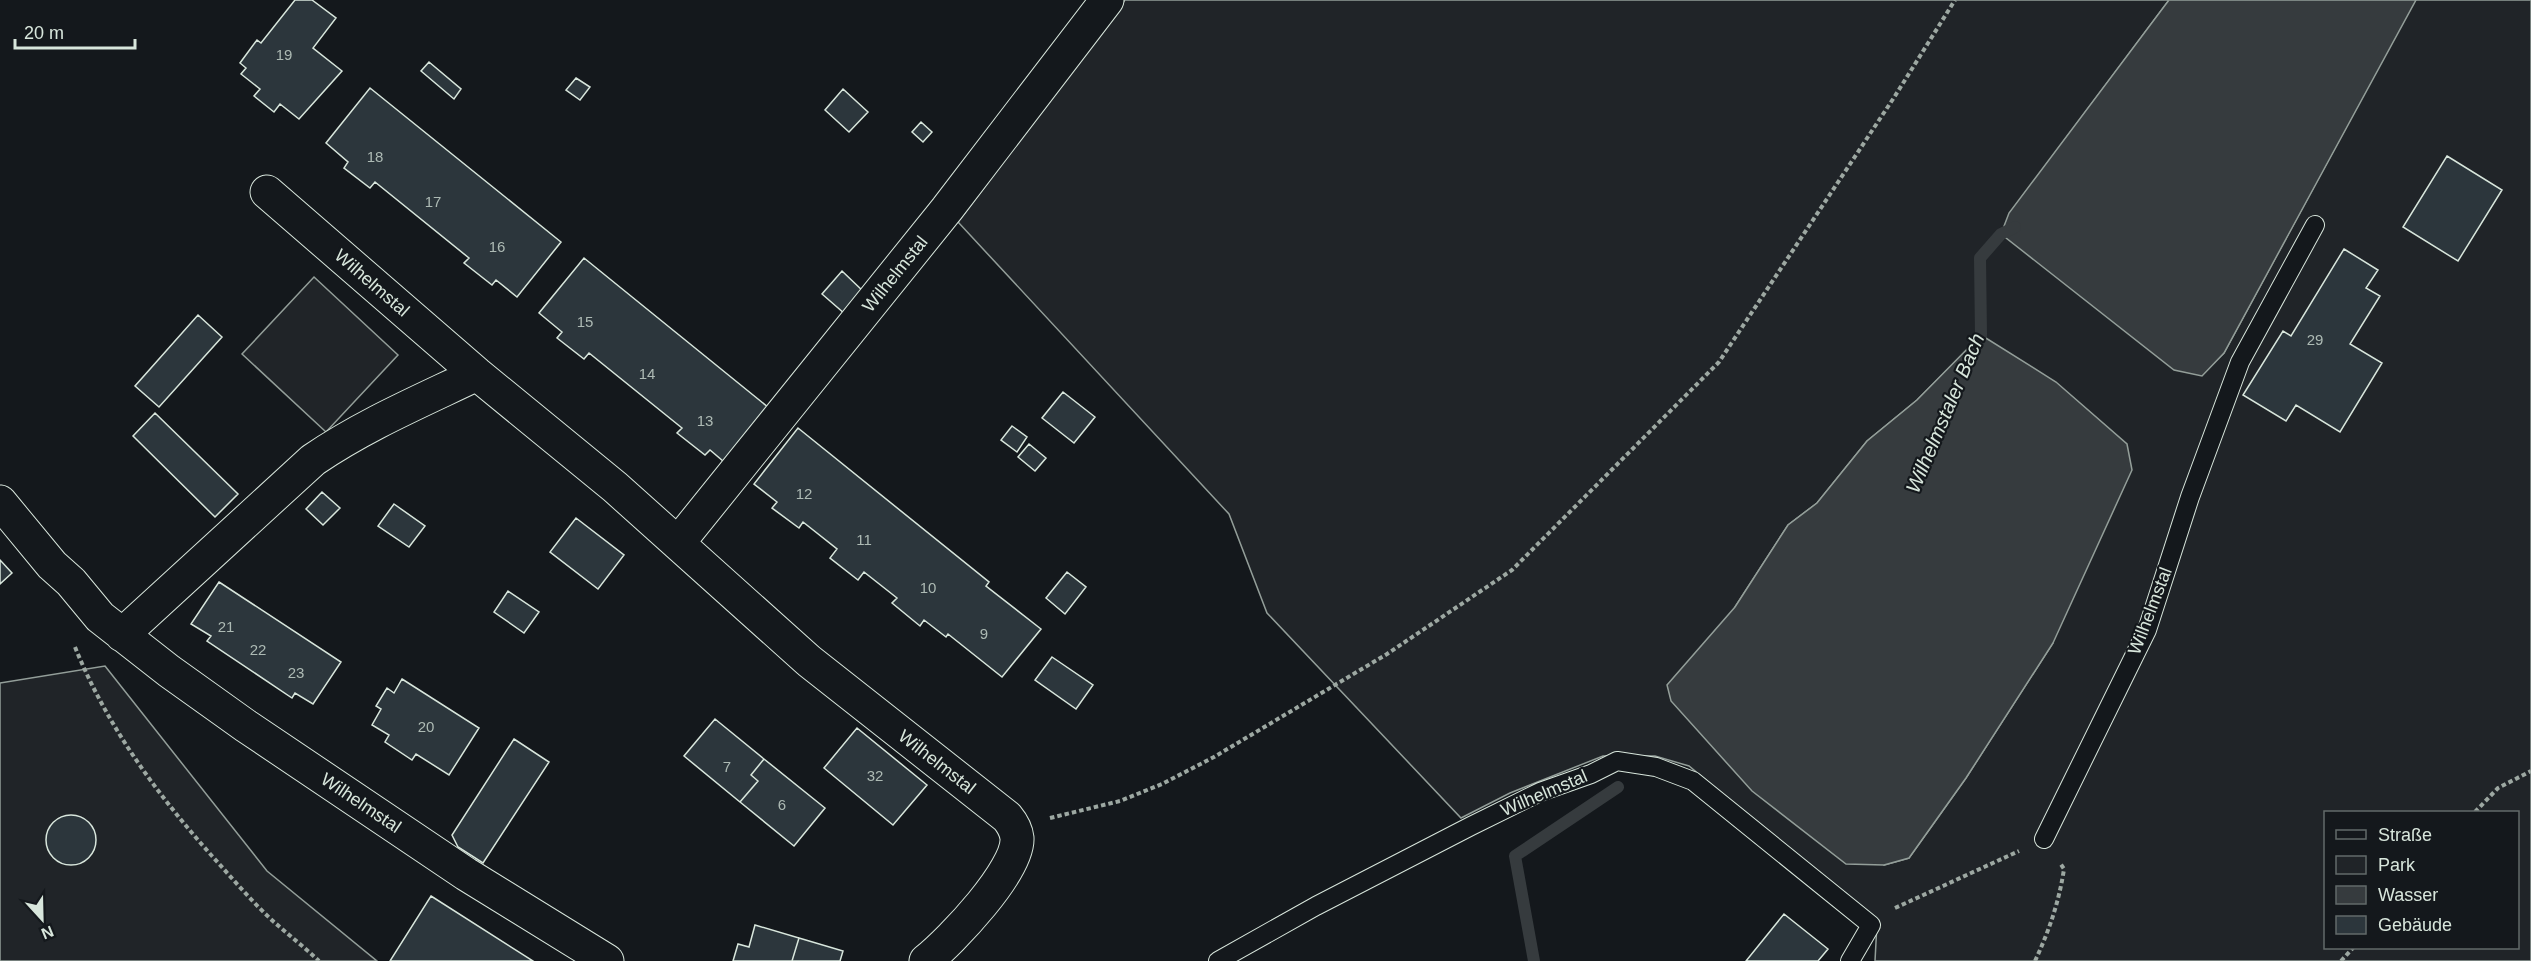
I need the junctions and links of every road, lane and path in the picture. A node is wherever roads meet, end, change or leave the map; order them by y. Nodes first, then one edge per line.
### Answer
1 (1107, 0) edge
2 (1955, 0) edge
3 (267, 192) dead end
4 (2315, 225) dead end
5 (477, 374) junction
6 (0, 502) edge
7 (678, 543) junction
8 (122, 635) junction
9 (74, 645) dead end
10 (2531, 771) edge
11 (2477, 811) edge
12 (1015, 830) junction
13 (2044, 839) junction
14 (1855, 912) junction
15 (2352, 949) edge
16 (319, 961) edge
17 (607, 961) edge
18 (926, 961) edge
19 (1218, 961) edge
20 (1850, 961) edge
21 (2035, 961) edge
22 (2341, 961) edge

1 - 7 street, Wilhelmstal
2 - 12 path
3 - 5 street, Wilhelmstal
4 - 13 lane, Wilhelmstal
5 - 7 street, Wilhelmstal
5 - 8 street
6 - 8 street, Wilhelmstal
7 - 12 street, Wilhelmstal
8 - 17 street, Wilhelmstal
9 - 16 path
10 - 11 path
12 - 18 street
13 - 14 path
13 - 21 path
14 - 19 lane, Wilhelmstal
14 - 20 lane, Wilhelmstal
15 - 22 path

